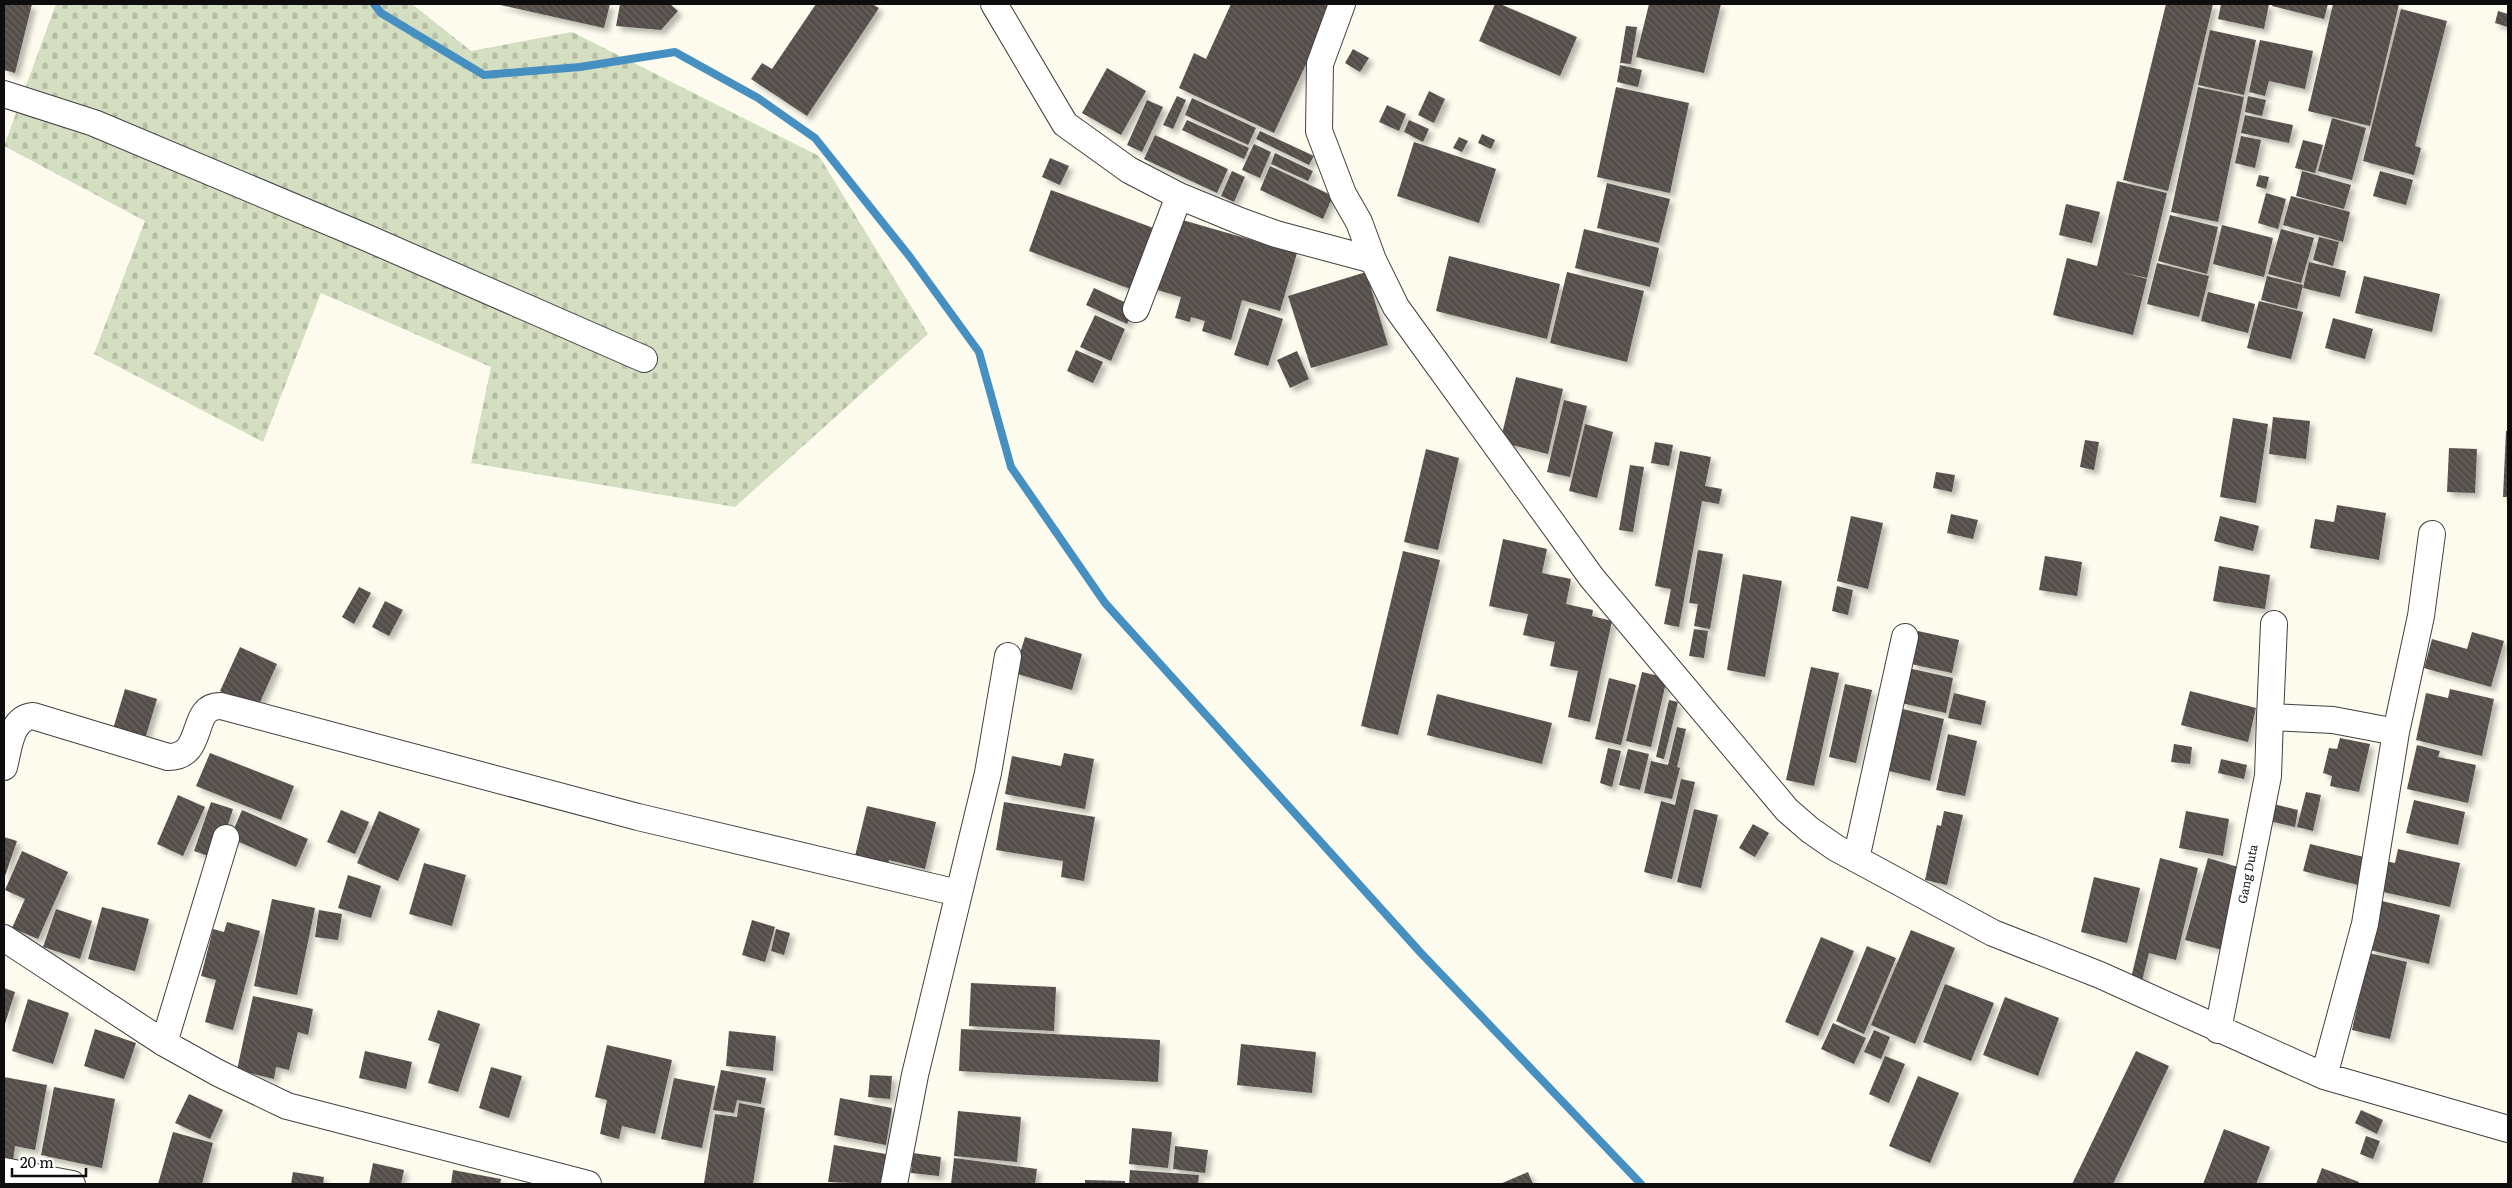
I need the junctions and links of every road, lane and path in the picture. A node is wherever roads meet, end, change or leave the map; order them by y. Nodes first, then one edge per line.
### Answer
1 (994, 4) edge
2 (1342, 4) edge
3 (4, 94) edge
4 (1180, 196) junction
5 (1373, 260) junction
6 (1136, 308) dead end
7 (644, 359) dead end
8 (2432, 534) dead end
9 (2274, 624) dead end
10 (1905, 637) dead end
11 (1008, 656) dead end
12 (2270, 717) junction
13 (2396, 732) junction
14 (4, 767) edge
15 (226, 838) dead end
16 (1856, 859) junction
17 (958, 893) junction
18 (4, 938) edge
19 (2218, 1030) junction
20 (164, 1043) junction
21 (2324, 1076) junction
22 (2508, 1129) edge
23 (4, 1171) edge
24 (515, 1174) edge
25 (72, 1184) edge
26 (588, 1184) edge
27 (894, 1184) edge

1 - 4 street
2 - 5 street
3 - 7 street
4 - 5 street
4 - 6 street
5 - 16 street
8 - 13 street
9 - 12 street, Gang Duta
10 - 16 street
11 - 17 street
12 - 13 street
12 - 19 street, Gang Duta
13 - 21 street
14 - 17 street
15 - 20 street
16 - 19 street
17 - 27 street
18 - 20 street
19 - 21 street
20 - 24 street
21 - 22 street
23 - 25 street
24 - 26 street

